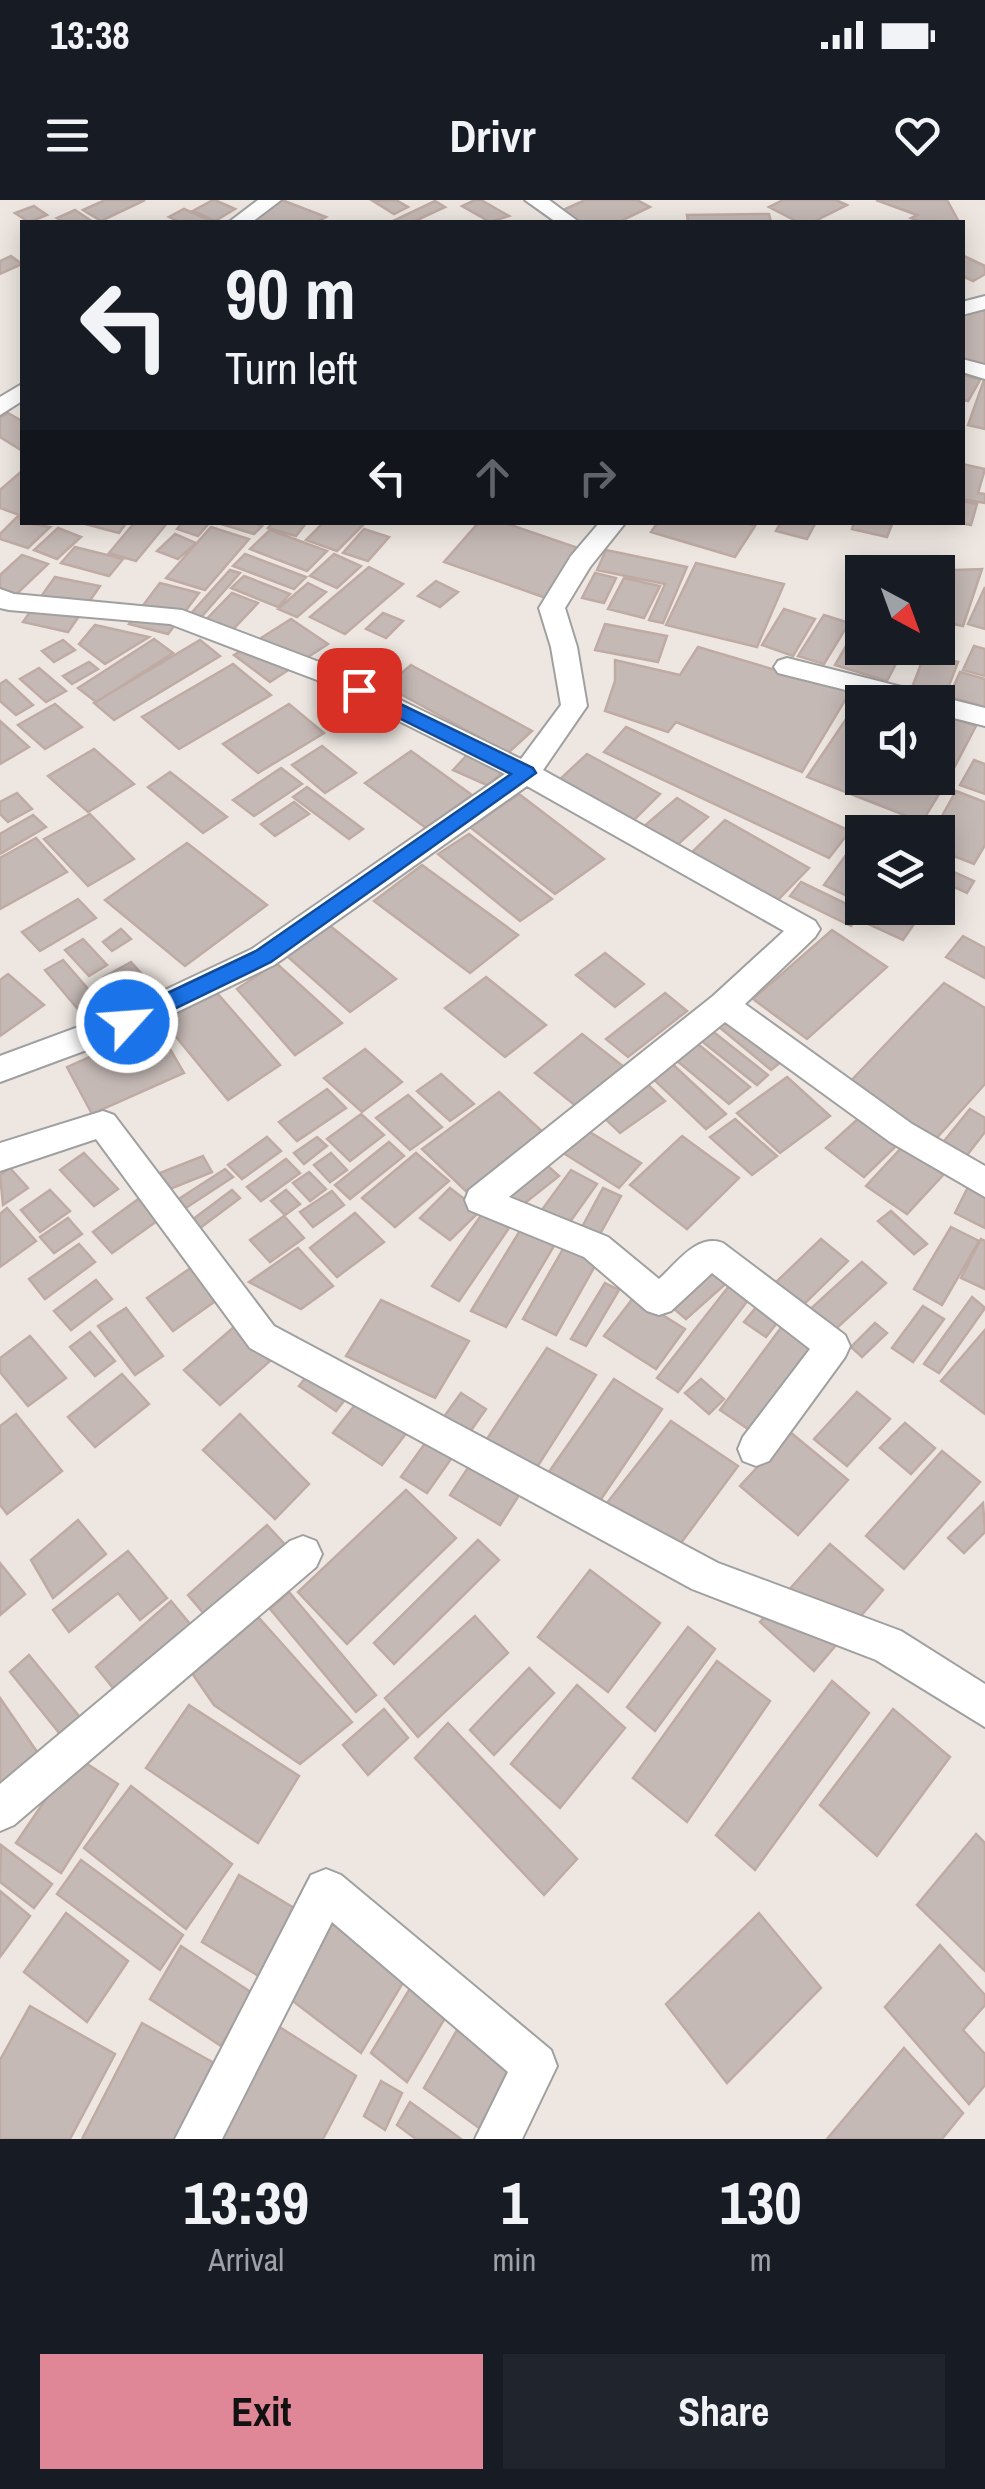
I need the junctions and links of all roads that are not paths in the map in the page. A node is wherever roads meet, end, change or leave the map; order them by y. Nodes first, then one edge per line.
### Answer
1 (271, 200) edge
2 (536, 200) edge
3 (243, 220) edge
4 (566, 220) edge
5 (20, 393) edge
6 (0, 408) edge
7 (611, 525) edge
8 (0, 597) edge
9 (787, 667) dead end
10 (860, 685) edge
11 (955, 709) edge
12 (985, 717) edge
13 (526, 773) junction
14 (724, 1005) junction
15 (0, 1070) edge
16 (0, 1156) edge
17 (985, 1182) edge
18 (756, 1449) dead end
19 (304, 1554) dead end
20 (985, 1708) edge
21 (0, 1811) edge
22 (198, 2139) edge
23 (498, 2139) edge

1 - 3 street
2 - 4 street
5 - 6 street
7 - 13 street
8 - 13 street
9 - 10 street
11 - 12 street
13 - 14 street
13 - 15 street
14 - 17 street
14 - 18 street
16 - 20 street
19 - 21 street
22 - 23 street

